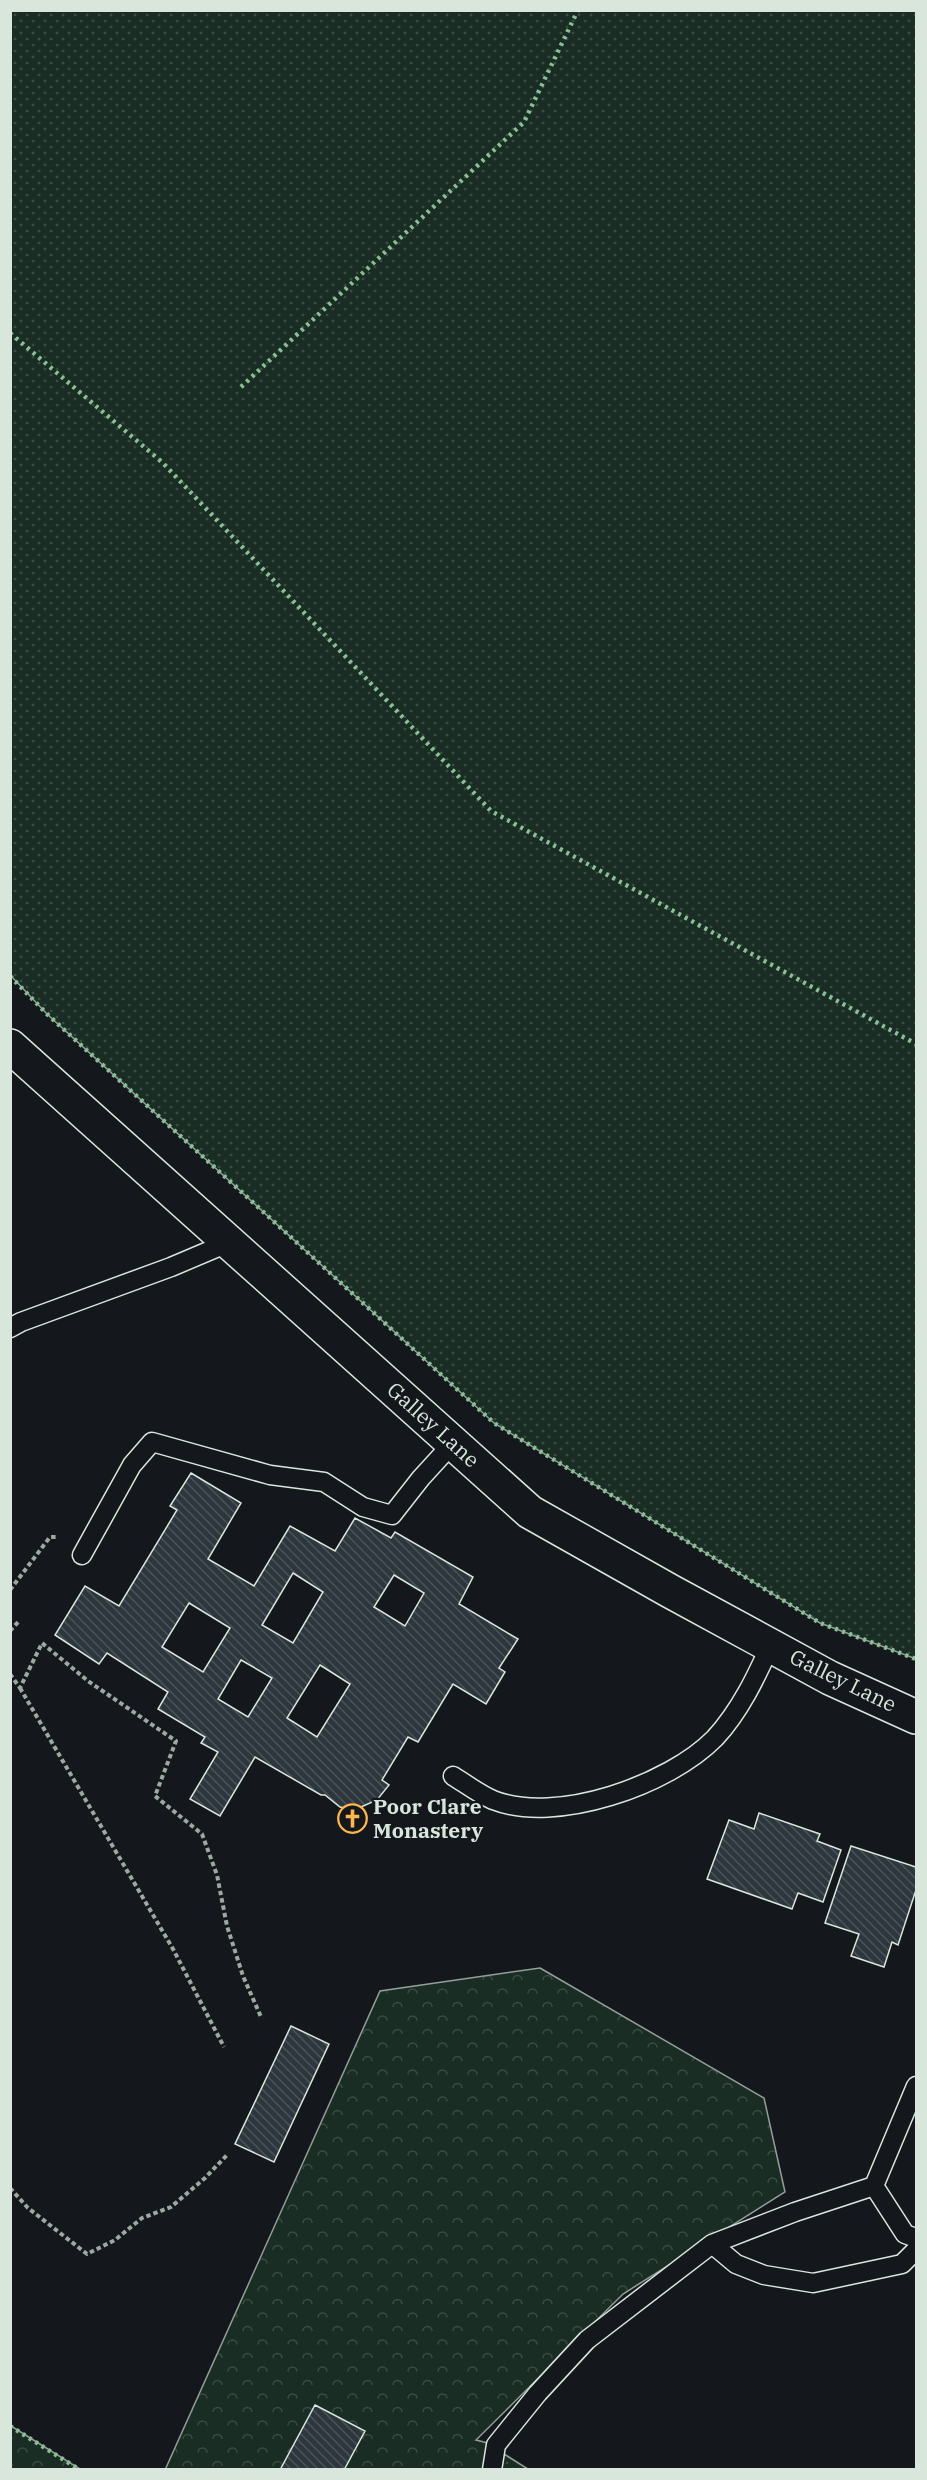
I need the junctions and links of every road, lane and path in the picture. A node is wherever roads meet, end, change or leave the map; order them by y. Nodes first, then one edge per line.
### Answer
1 (10, 1046) edge
2 (230, 1242) junction
3 (10, 1328) edge
4 (453, 1443) junction
5 (82, 1556) joint
6 (10, 1590) edge
7 (19, 1621) dead end
8 (10, 1631) edge
9 (771, 1644) junction
10 (10, 1674) edge
11 (20, 1688) junction
12 (916, 1717) edge
13 (453, 1776) dead end
14 (261, 2017) dead end
15 (224, 2047) dead end
16 (916, 2086) edge
17 (228, 2154) dead end
18 (873, 2186) junction
19 (10, 2188) edge
20 (916, 2238) edge
21 (712, 2244) junction
22 (916, 2250) edge
23 (492, 2469) edge

1 - 2 street, Galley Lane
2 - 3 lane
2 - 4 street, Galley Lane
4 - 5 lane
4 - 9 street, Galley Lane
5 - 6 path
7 - 8 path
9 - 12 street, Galley Lane
9 - 13 lane
10 - 11 path
11 - 14 path
11 - 15 path
16 - 18 lane
17 - 19 path
18 - 20 lane
18 - 21 lane
21 - 22 lane
21 - 23 lane

